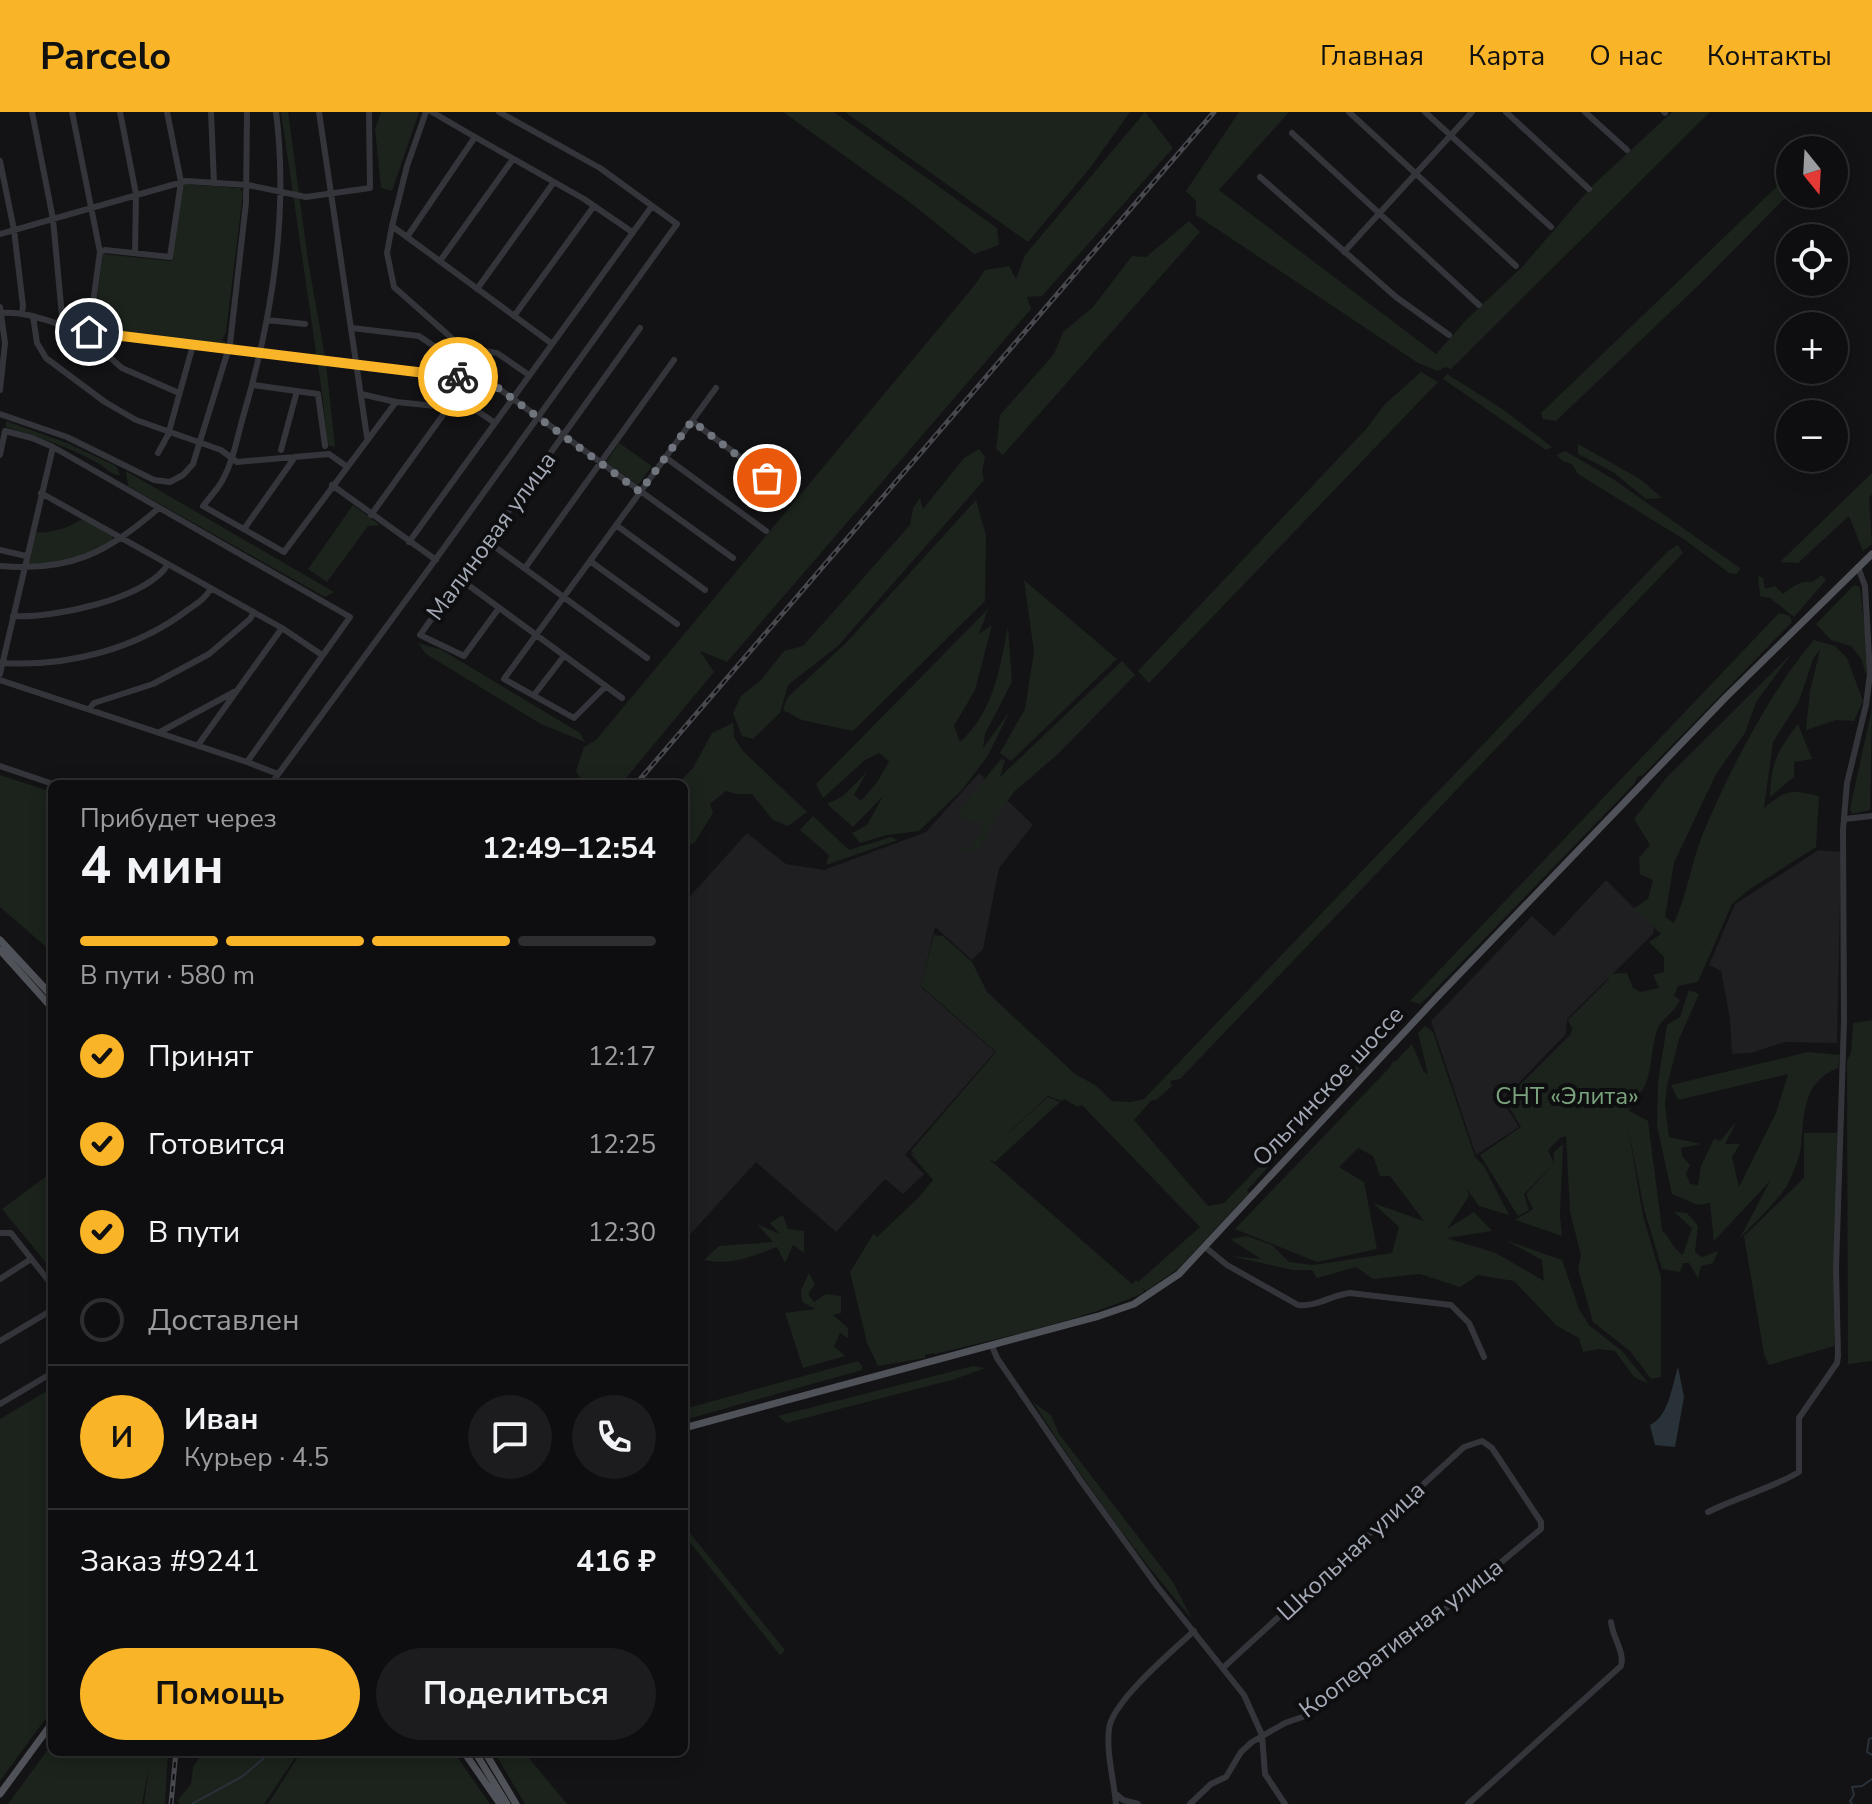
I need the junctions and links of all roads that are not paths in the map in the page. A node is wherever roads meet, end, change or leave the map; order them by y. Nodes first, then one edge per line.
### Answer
1 (32, 112) edge
2 (72, 112) edge
3 (120, 112) edge
4 (167, 112) edge
5 (211, 112) edge
6 (247, 112) edge
7 (276, 112) edge
8 (319, 112) edge
9 (369, 112) edge
10 (429, 112) edge
11 (499, 112) edge
12 (1349, 112) edge
13 (1425, 112) edge
14 (1472, 112) edge
15 (1506, 112) edge
16 (1585, 112) edge
17 (1292, 133) dead end
18 (1451, 136) junction
19 (475, 137) junction
20 (1627, 150) dead end
21 (513, 159) junction
22 (0, 161) edge
23 (1416, 174) junction
24 (1260, 177) dead end
25 (181, 182) junction
26 (554, 182) junction
27 (214, 183) junction
28 (248, 185) junction
29 (1589, 189) dead end
30 (281, 191) junction
31 (136, 194) junction
32 (331, 194) junction
33 (594, 206) junction
34 (652, 206) junction
35 (91, 207) junction
36 (1379, 213) junction
37 (53, 219) junction
38 (392, 226) junction
39 (1551, 227) dead end
40 (14, 230) junction
41 (632, 232) junction
42 (0, 234) edge
43 (407, 237) junction
44 (100, 252) junction
45 (1344, 252) junction
46 (135, 253) junction
47 (440, 261) junction
48 (1516, 266) dead end
49 (477, 289) junction
50 (1479, 305) dead end
51 (0, 310) edge
52 (22, 313) junction
53 (33, 316) junction
54 (514, 316) junction
55 (267, 320) junction
56 (305, 324) dead end
57 (63, 327) junction
58 (352, 328) junction
59 (640, 328) dead end
60 (90, 332) junction
61 (1449, 335) dead end
62 (551, 343) junction
63 (3, 344) edge
64 (193, 345) junction
65 (228, 349) junction
66 (261, 352) junction
67 (674, 360) dead end
68 (357, 365) junction
69 (444, 375) junction
70 (529, 375) junction
71 (253, 385) junction
72 (716, 388) dead end
73 (0, 390) edge
74 (297, 391) junction
75 (179, 393) junction
76 (361, 394) junction
77 (512, 398) junction
78 (396, 402) junction
79 (448, 408) junction
80 (0, 414) edge
81 (538, 416) junction
82 (692, 421) junction
83 (495, 423) junction
84 (168, 430) junction
85 (563, 436) junction
86 (367, 437) junction
87 (200, 441) junction
88 (325, 446) dead end
89 (53, 447) junction
90 (281, 450) dead end
91 (158, 453) dead end
92 (0, 455) edge
93 (295, 457) junction
94 (665, 457) junction
95 (231, 458) junction
96 (601, 464) junction
97 (346, 466) junction
98 (332, 485) junction
99 (640, 492) junction
100 (41, 493) junction
101 (792, 496) dead end
102 (159, 508) junction
103 (371, 515) junction
104 (616, 525) junction
105 (244, 529) junction
106 (766, 531) dead end
107 (123, 539) junction
108 (487, 541) junction
109 (409, 542) junction
110 (0, 550) edge
111 (1872, 554) edge
112 (26, 556) junction
113 (733, 558) dead end
114 (436, 560) junction
115 (590, 561) junction
116 (168, 564) junction
117 (0, 566) edge
118 (1858, 567) junction
119 (23, 568) junction
120 (525, 568) junction
121 (460, 579) junction
122 (211, 588) junction
123 (705, 590) dead end
124 (564, 596) junction
125 (499, 608) junction
126 (254, 612) junction
127 (13, 616) junction
128 (677, 624) dead end
129 (282, 628) junction
130 (536, 635) junction
131 (322, 655) junction
132 (564, 656) junction
133 (647, 658) dead end
134 (2, 663) junction
135 (0, 677) edge
136 (606, 686) junction
137 (236, 691) junction
138 (534, 695) junction
139 (622, 698) dead end
140 (90, 708) junction
141 (160, 732) junction
142 (198, 745) junction
143 (247, 762) junction
144 (0, 766) edge
145 (278, 774) junction
146 (274, 780) edge
147 (48, 782) edge
148 (1872, 816) edge
149 (1844, 819) junction
150 (0, 940) edge
151 (0, 950) edge
152 (48, 992) edge
153 (48, 1004) edge
154 (0, 1233) edge
155 (1205, 1247) junction
156 (31, 1259) junction
157 (0, 1279) edge
158 (48, 1280) edge
159 (48, 1312) edge
160 (0, 1341) edge
161 (992, 1346) junction
162 (1484, 1357) dead end
163 (48, 1375) edge
164 (0, 1404) edge
165 (688, 1427) edge
166 (1482, 1441) joint
167 (1708, 1512) dead end
168 (1611, 1622) dead end
169 (1194, 1631) junction
170 (1224, 1667) junction
171 (48, 1728) edge
172 (1262, 1735) junction
173 (467, 1756) edge
174 (477, 1756) edge
175 (487, 1756) edge
176 (1115, 1793) junction
177 (0, 1794) edge
178 (500, 1804) edge
179 (507, 1804) edge
180 (516, 1804) edge
181 (1116, 1804) edge
182 (1138, 1804) edge
183 (1190, 1804) edge
184 (1285, 1804) edge
185 (1468, 1804) edge

1 - 37 street
2 - 35 street
3 - 31 street
4 - 25 street
5 - 27 street
6 - 28 street
7 - 30 street
8 - 32 street
9 - 32 street
10 - 19 street
10 - 38 street
11 - 34 street
12 - 23 street
13 - 18 street
14 - 18 street
15 - 29 street
16 - 20 street
17 - 36 street
18 - 23 street
18 - 39 street
19 - 21 street
19 - 43 street
21 - 26 street
21 - 47 street
22 - 40 street
23 - 36 street
23 - 48 street
24 - 45 street
25 - 27 street
25 - 31 street
25 - 46 street
26 - 33 street
26 - 49 street
27 - 28 street
28 - 30 street
28 - 65 street
30 - 32 street
30 - 55 street
31 - 35 street
31 - 46 street
32 - 58 street
33 - 41 street
33 - 54 street
34 - 41 street
34 - 81 street
35 - 37 street
35 - 44 street
36 - 45 street
36 - 50 street
37 - 40 street
37 - 57 street
38 - 43 street
38 - 70 street
40 - 42 street
40 - 52 street
41 - 62 street
43 - 47 street
44 - 46 street
44 - 60 street
45 - 61 street
47 - 49 street
49 - 54 street
51 - 52 street
51 - 63 street
52 - 53 street
53 - 57 street
53 - 84 street
54 - 62 street
55 - 56 street
55 - 66 street
57 - 60 street
58 - 68 street
58 - 69 street
59 - 85 street, Малиновая улица
60 - 64 street
60 - 75 street
62 - 70 street
63 - 73 street
64 - 65 street
64 - 75 street
65 - 66 street
65 - 87 street
66 - 68 street
66 - 71 street
67 - 96 street
68 - 69 street
68 - 76 street
69 - 77 street
70 - 77 street
71 - 74 street
71 - 95 street
72 - 82 street
74 - 88 street
74 - 90 street
75 - 84 street
76 - 78 street
76 - 86 street
77 - 81 street
77 - 83 street
78 - 79 street
78 - 86 street
79 - 83 street
79 - 103 street
80 - 87 street
81 - 85 street
81 - 114 street
82 - 94 street
82 - 101 street
83 - 109 street
84 - 87 street
84 - 91 street
85 - 96 street
85 - 108 street, Малиновая улица
86 - 97 street
87 - 95 street
89 - 92 street
89 - 100 street
89 - 102 street
93 - 95 street
93 - 97 street
93 - 105 street
94 - 99 street
94 - 106 street
95 - 105 street
96 - 99 street
96 - 120 street
97 - 98 street
98 - 103 street
98 - 105 street
99 - 104 street
99 - 113 street
100 - 107 street
100 - 112 street
102 - 107 street
102 - 131 street
103 - 109 street
104 - 115 street
104 - 123 street
107 - 116 street
107 - 119 street
108 - 120 street
108 - 121 street, Малиновая улица
109 - 114 street
110 - 112 street
111 - 118 main road, Ольгинское шоссе
112 - 119 street
114 - 145 street
115 - 124 street
115 - 128 street
116 - 122 street
116 - 127 street
117 - 119 street
118 - 149 street
118 - 155 main road, Ольгинское шоссе
119 - 127 street
120 - 124 street
121 - 125 street
121 - 125 street, Малиновая улица
122 - 126 street
122 - 134 street
124 - 130 street
124 - 133 street
125 - 130 street
126 - 129 street
126 - 140 street
127 - 134 street
129 - 131 street
129 - 137 street
130 - 132 street
130 - 138 street
131 - 143 street
132 - 136 street
132 - 138 street
134 - 135 street
135 - 140 street
136 - 138 street
136 - 139 street
137 - 141 street
137 - 142 street
140 - 141 street
141 - 142 street
142 - 143 street
143 - 145 street
144 - 147 street
145 - 146 street
148 - 149 street
149 - 167 street
150 - 152 main road
151 - 153 main road
154 - 156 street
155 - 161 main road, Ольгинское шоссе
155 - 162 street
156 - 157 street
156 - 158 street
159 - 160 street
161 - 165 main road, Ольгинское шоссе
161 - 169 street
163 - 164 street
166 - 170 street, Школьная улица
166 - 172 street, Кооперативная улица
168 - 185 street
169 - 170 street
169 - 176 street
170 - 172 street
171 - 177 main road
172 - 183 street, Кооперативная улица
172 - 184 street
173 - 178 main road
174 - 179 main road
175 - 180 main road
176 - 181 street
176 - 182 street

